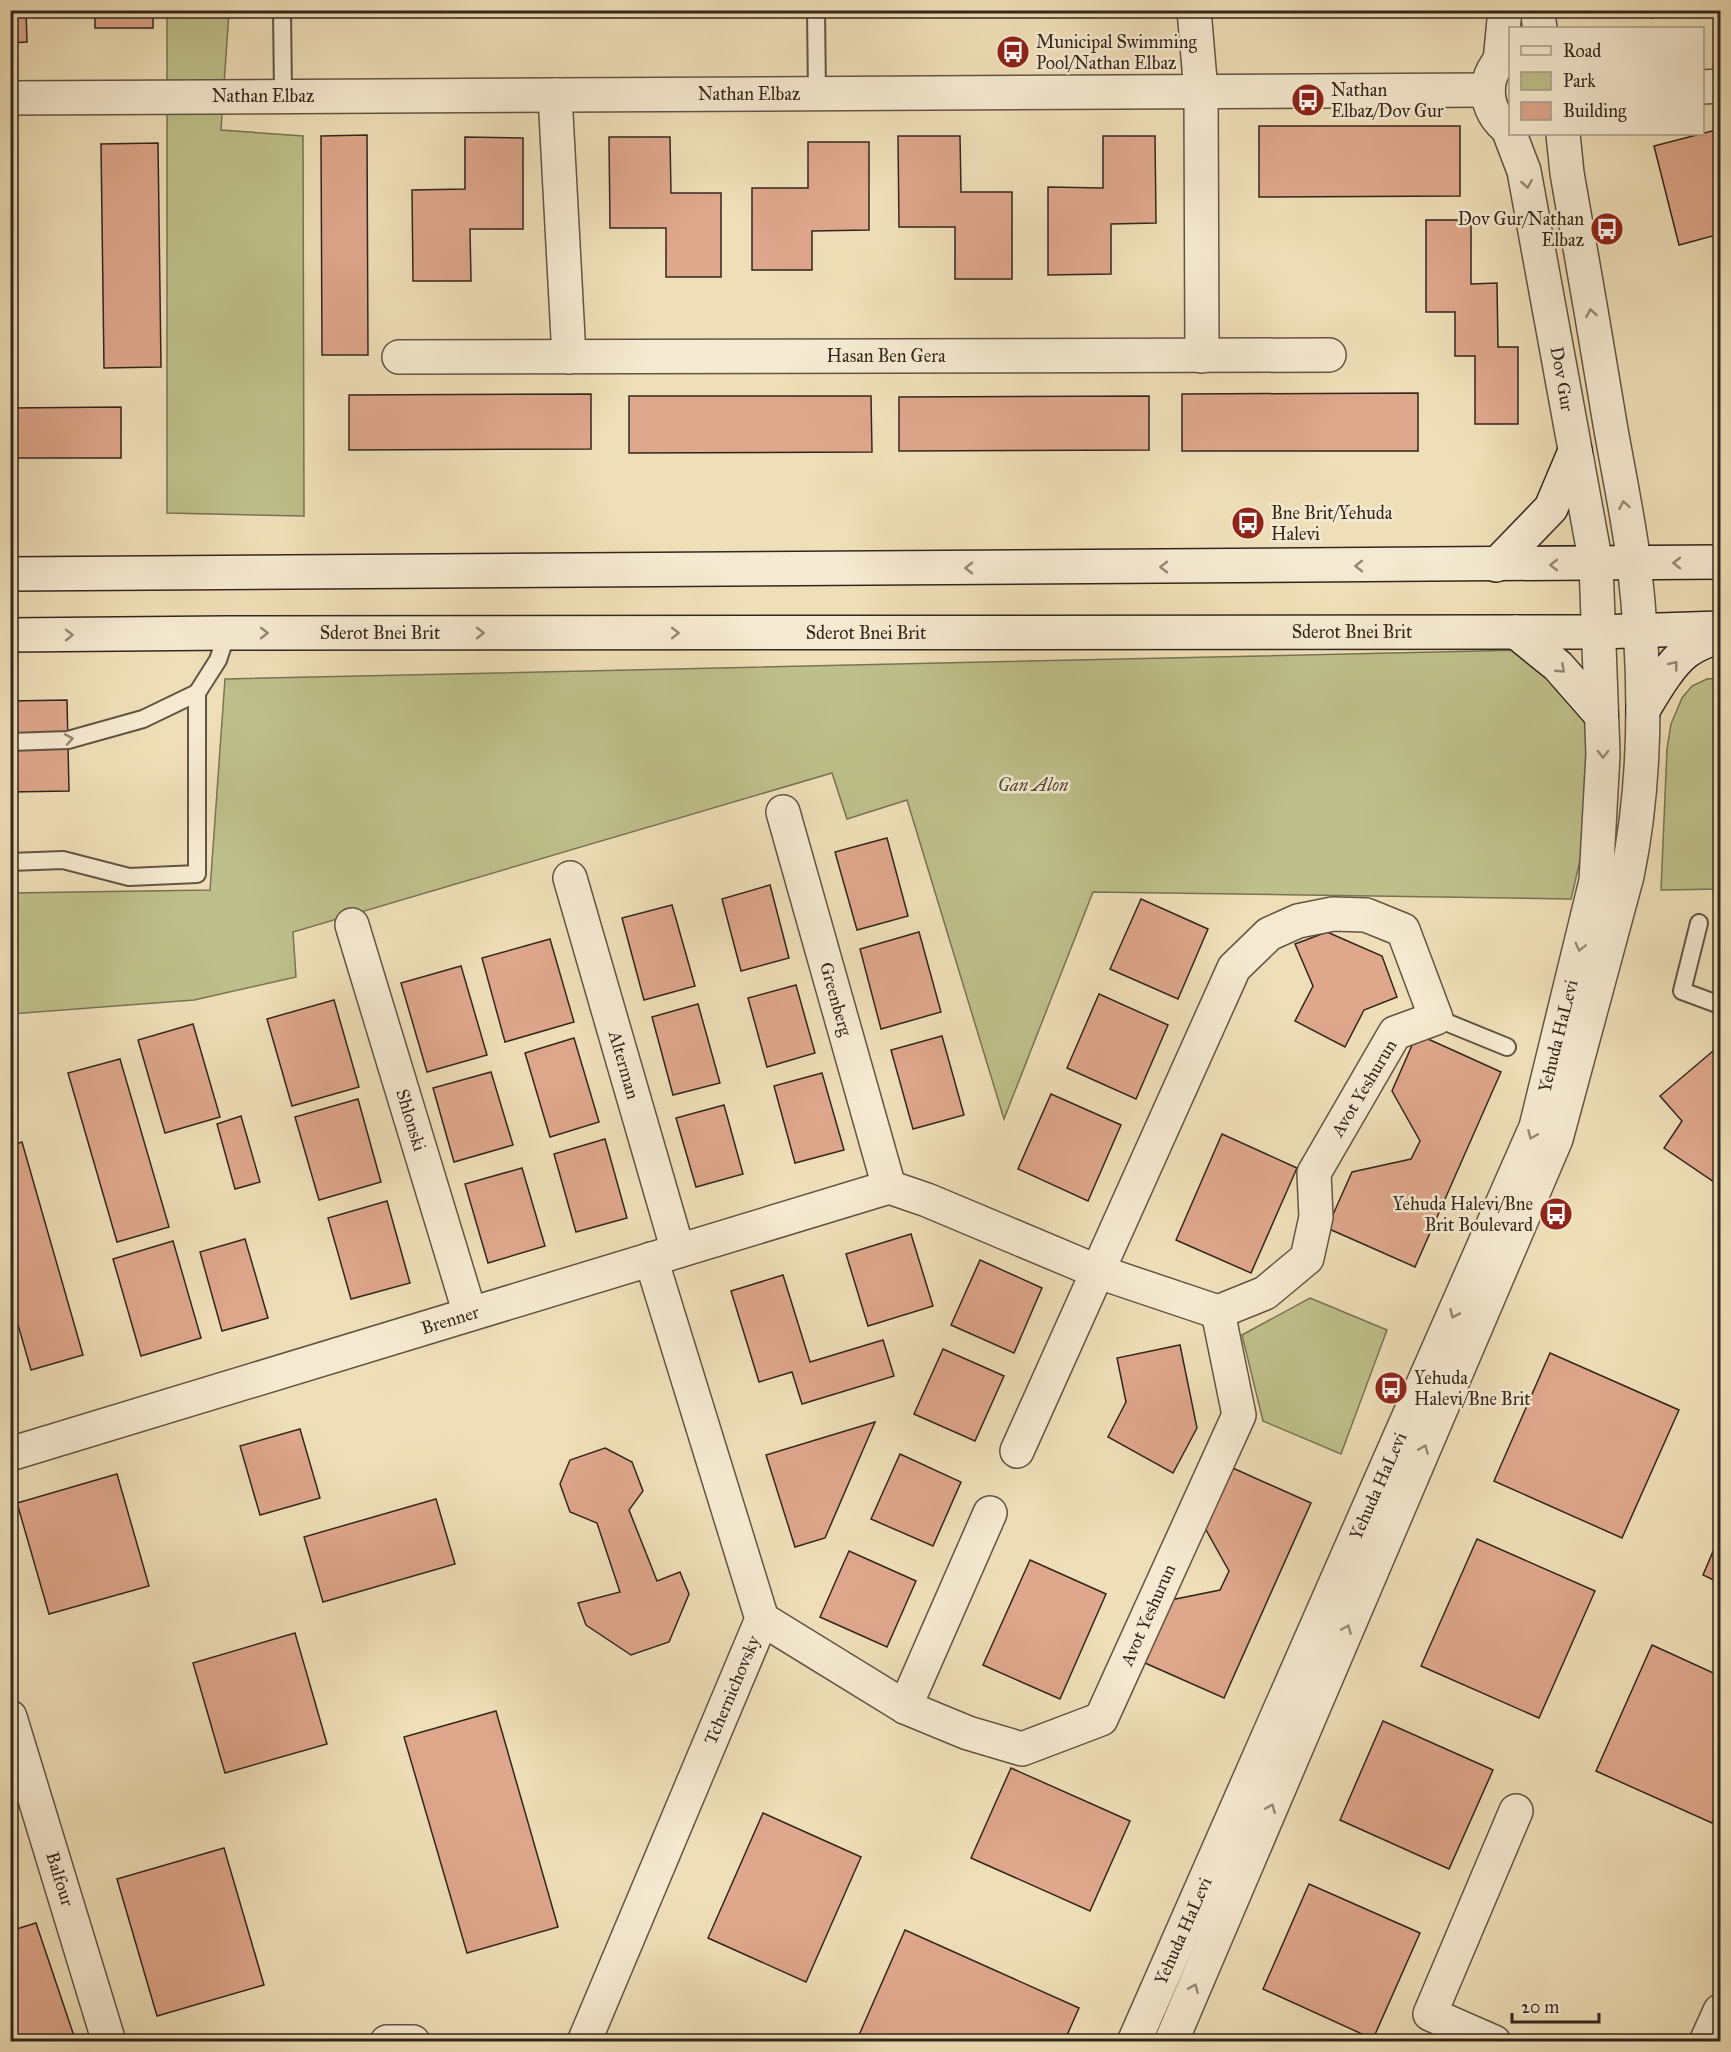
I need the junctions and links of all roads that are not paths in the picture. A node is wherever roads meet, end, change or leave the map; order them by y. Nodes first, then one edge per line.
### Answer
1 (282, 10) edge
2 (816, 10) edge
3 (1194, 10) edge
4 (1505, 10) edge
5 (1537, 10) edge
6 (1540, 27) edge
7 (1499, 68) edge
8 (1720, 86) edge
9 (1704, 87) edge
10 (1201, 92) junction
11 (817, 94) junction
12 (555, 95) junction
13 (283, 96) junction
14 (10, 98) edge
15 (1509, 129) edge
16 (1513, 135) edge
17 (1563, 135) edge
18 (1329, 355) dead end
19 (1202, 356) junction
20 (399, 357) dead end
21 (569, 357) junction
22 (1575, 451) junction
23 (1720, 562) edge
24 (1634, 563) junction
25 (1596, 564) junction
26 (1496, 565) junction
27 (10, 574) edge
28 (1720, 628) edge
29 (1640, 631) junction
30 (1516, 632) junction
31 (1598, 632) junction
32 (227, 633) junction
33 (10, 635) edge
34 (1720, 636) edge
35 (197, 693) junction
36 (1642, 710) junction
37 (1602, 715) junction
38 (10, 742) edge
39 (783, 812) dead end
40 (10, 862) edge
41 (570, 878) dead end
42 (1699, 923) dead end
43 (352, 925) dead end
44 (1720, 1005) edge
45 (1436, 1018) junction
46 (1507, 1047) dead end
47 (889, 1187) junction
48 (665, 1255) junction
49 (1096, 1271) junction
50 (1218, 1312) junction
51 (470, 1314) junction
52 (1017, 1450) dead end
53 (10, 1454) edge
54 (990, 1513) dead end
55 (762, 1619) junction
56 (904, 1707) junction
57 (10, 1717) edge
58 (1516, 1811) dead end
59 (1720, 2011) edge
60 (109, 2042) edge
61 (387, 2042) edge
62 (413, 2042) edge
63 (584, 2042) edge
64 (1134, 2042) edge
65 (1172, 2042) edge
66 (1494, 2042) edge
67 (1706, 2042) edge

1 - 13 lane
2 - 11 lane
3 - 10 street
4 - 7 street
5 - 6 street
7 - 10 street, Nathan Elbaz
7 - 15 street, Dov Gur
8 - 9 street
10 - 11 street, Nathan Elbaz
10 - 19 street
11 - 12 street, Nathan Elbaz
12 - 13 street, Nathan Elbaz
12 - 21 street
13 - 14 street, Nathan Elbaz
16 -> 22 street, Dov Gur
24 -> 17 street
18 - 19 street, Hasan Ben Gera
19 - 21 street, Hasan Ben Gera
20 - 21 street, Hasan Ben Gera
22 - 25 street, Dov Gur
22 - 26 street
23 -> 24 street
24 - 25 street
24 - 29 street
25 -> 26 street
25 - 31 street, Dov Gur
26 -> 27 street
28 - 29 street, Sderot Bnei Brit
29 - 31 street, Sderot Bnei Brit
29 - 36 street, Yehuda HaLevi
30 - 31 street, Sderot Bnei Brit
32 -> 30 street, Sderot Bnei Brit
30 -> 37 street
31 - 37 street, Yehuda HaLevi
33 -> 32 street, Sderot Bnei Brit
32 - 35 lane
36 -> 34 street
38 -> 35 lane
35 - 40 lane
65 -> 36 street, Yehuda HaLevi
37 -> 64 street, Yehuda HaLevi
39 - 47 street, Greenberg
41 - 48 street, Alterman
42 - 44 lane
43 - 51 street, Shlonski
45 - 46 lane
45 - 49 street
45 - 50 street, Avot Yeshurun
47 - 48 street, Brenner
47 - 49 street
48 - 51 street, Brenner
48 - 55 street, Tchernichovsky
49 - 50 street
49 - 52 street
50 - 56 street, Avot Yeshurun
51 - 53 street, Brenner
54 - 56 street
55 - 56 street, Avot Yeshurun
55 - 63 street, Tchernichovsky
57 - 60 street, Balfour
58 - 66 street
59 - 67 street
61 - 62 street

